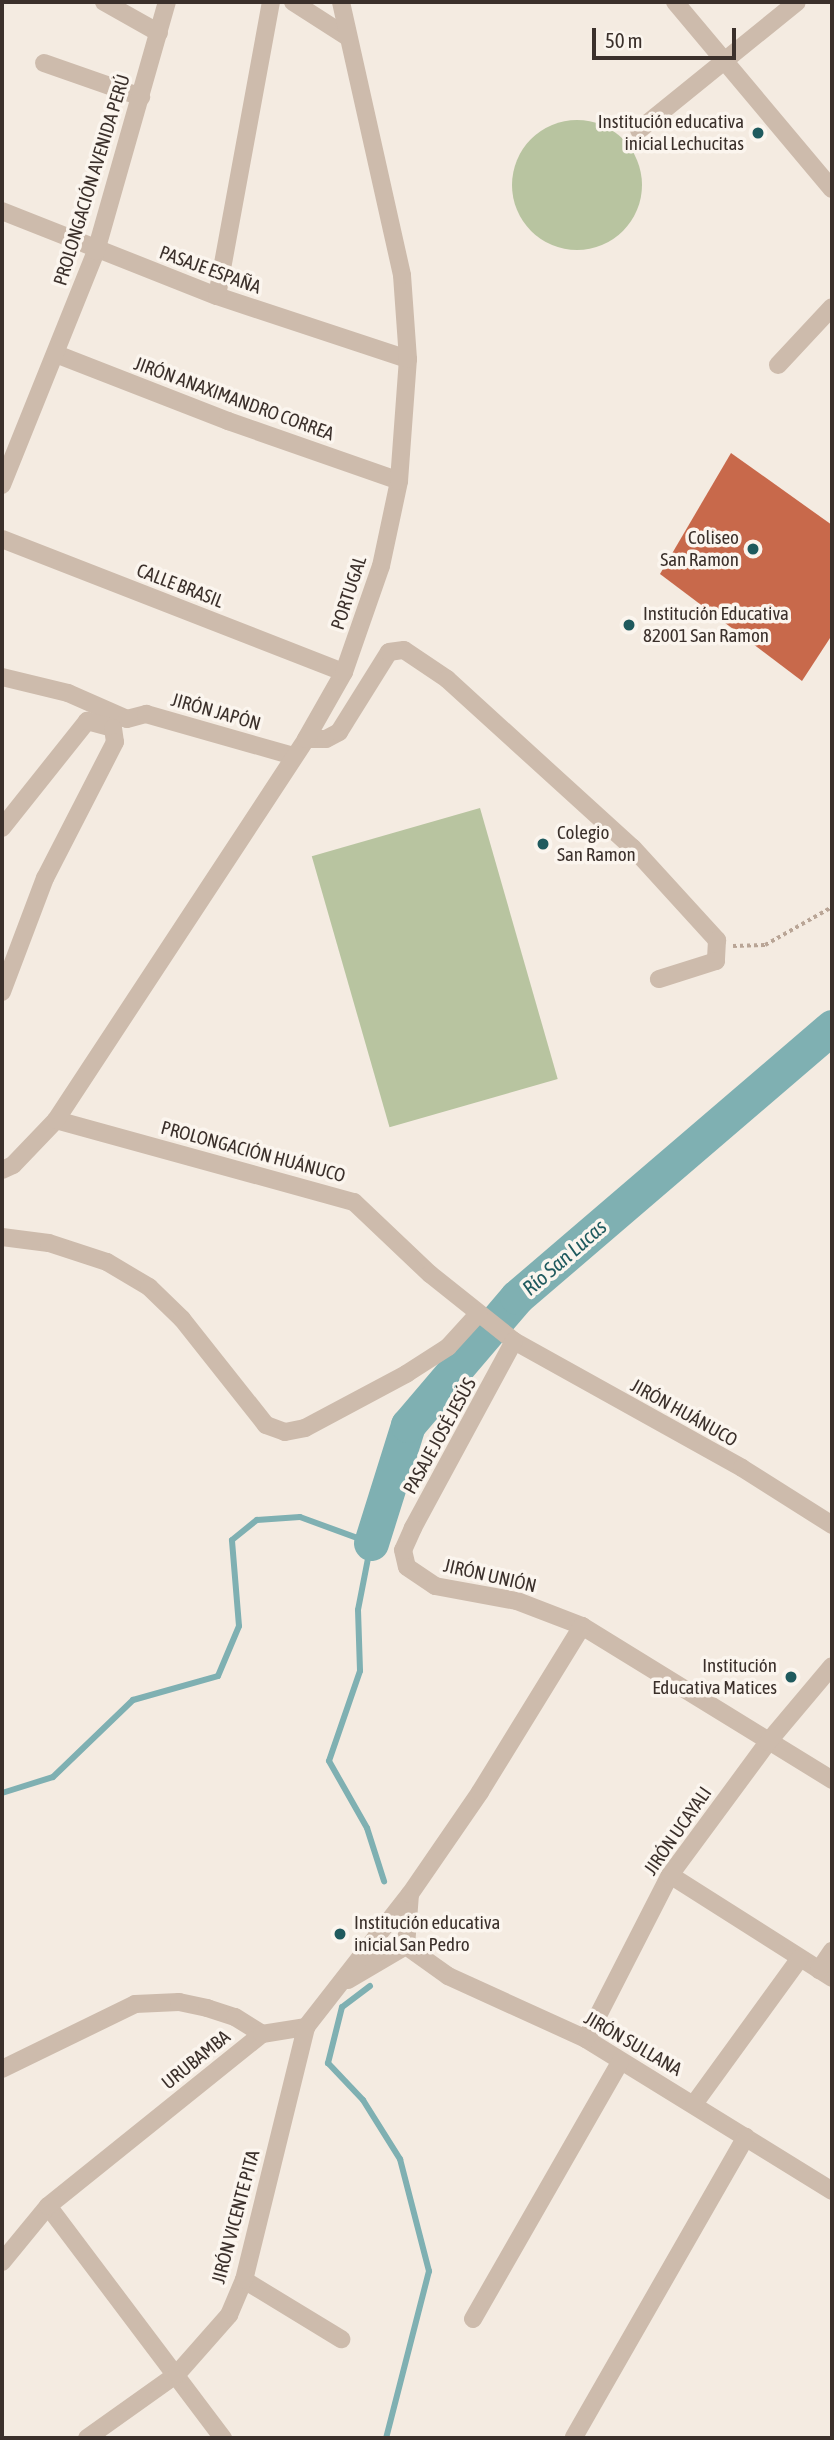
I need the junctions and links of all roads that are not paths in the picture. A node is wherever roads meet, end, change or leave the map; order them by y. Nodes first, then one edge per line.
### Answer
1 (104, 2) edge
2 (167, 2) edge
3 (271, 2) edge
4 (293, 2) edge
5 (341, 2) edge
6 (675, 2) edge
7 (797, 2) edge
8 (159, 33) junction
9 (346, 36) junction
10 (44, 63) dead end
11 (722, 63) junction
12 (141, 97) junction
13 (639, 130) dead end
14 (832, 189) edge
15 (2, 211) edge
16 (96, 251) junction
17 (217, 296) junction
18 (832, 307) edge
19 (56, 354) junction
20 (408, 359) junction
21 (778, 365) dead end
22 (399, 481) junction
23 (2, 485) edge
24 (2, 539) edge
25 (344, 672) junction
26 (2, 677) edge
27 (120, 723) junction
28 (306, 738) junction
29 (293, 756) junction
30 (2, 828) edge
31 (659, 979) dead end
32 (2, 992) edge
33 (56, 1120) junction
34 (2, 1170) edge
35 (2, 1237) edge
36 (482, 1316) junction
37 (510, 1337) junction
38 (832, 1525) edge
39 (403, 1550) joint
40 (583, 1626) junction
41 (832, 1666) edge
42 (768, 1742) junction
43 (832, 1780) edge
44 (670, 1874) junction
45 (410, 1894) junction
46 (406, 1946) junction
47 (832, 1951) edge
48 (800, 1958) junction
49 (826, 1974) edge
50 (340, 1985) junction
51 (306, 2027) junction
52 (262, 2034) junction
53 (586, 2039) junction
54 (620, 2062) junction
55 (2, 2069) edge
56 (694, 2104) junction
57 (746, 2137) junction
58 (832, 2191) edge
59 (48, 2206) junction
60 (2, 2262) edge
61 (244, 2280) junction
62 (473, 2319) dead end
63 (341, 2339) dead end
64 (177, 2374) junction
65 (574, 2437) edge
66 (87, 2438) edge
67 (223, 2438) edge

1 - 8 street
2 - 8 street, PROLONGACIÓN AVENIDA PERÚ
3 - 17 street
4 - 9 street
5 - 9 street, PORTUGAL
6 - 11 street
7 - 11 street
8 - 12 street, PROLONGACIÓN AVENIDA PERÚ
9 - 20 street, PORTUGAL
10 - 12 street
11 - 13 street
11 - 14 street
12 - 16 street, PROLONGACIÓN AVENIDA PERÚ
15 - 16 street, PASAJE ESPAÑA
16 - 17 street, PASAJE ESPAÑA
16 - 19 street, PROLONGACIÓN AVENIDA PERÚ
17 - 20 street, PASAJE ESPAÑA
18 - 21 street
19 - 22 street, JIRÓN ANAXIMANDRO CORREA
19 - 23 street, PROLONGACIÓN AVENIDA PERÚ
20 - 22 street, PORTUGAL
22 - 25 street, PORTUGAL
24 - 25 street, CALLE BRASIL
25 - 28 street, PORTUGAL
26 - 27 street, JIRÓN JAPÓN
27 - 29 street, JIRÓN JAPÓN
27 - 30 street
27 - 32 street
28 - 29 street, PORTUGAL
28 - 31 street
29 - 33 street, PORTUGAL
33 - 34 street, PORTUGAL
33 - 36 street, PROLONGACIÓN HUÁNUCO
35 - 36 street
36 - 37 street, PROLONGACIÓN HUÁNUCO
37 - 38 street, JIRÓN HUÁNUCO
37 - 39 street, PASAJE JOSÉ JESÚS
39 - 40 street, JIRÓN UNIÓN
40 - 42 street, JIRÓN UNIÓN
40 - 45 street
41 - 42 street, JIRÓN UCAYALI
42 - 43 street, JIRÓN UNIÓN
42 - 44 street, JIRÓN UCAYALI
44 - 48 street
44 - 53 street, JIRÓN UCAYALI
45 - 46 street
45 - 50 street
46 - 50 street
46 - 53 street, JIRÓN SULLANA
47 - 49 street
48 - 49 street
48 - 56 street
50 - 51 street
51 - 52 street, URUBAMBA
51 - 61 street, JIRÓN VICENTE PITA
52 - 55 street
52 - 59 street, URUBAMBA
53 - 54 street, JIRÓN SULLANA
54 - 56 street, JIRÓN SULLANA
54 - 62 street
56 - 57 street, JIRÓN SULLANA
57 - 58 street, JIRÓN SULLANA
57 - 65 street
59 - 60 street, URUBAMBA
59 - 64 street
61 - 63 street
61 - 64 street, JIRÓN VICENTE PITA
64 - 66 street, JIRÓN VICENTE PITA
64 - 67 street

